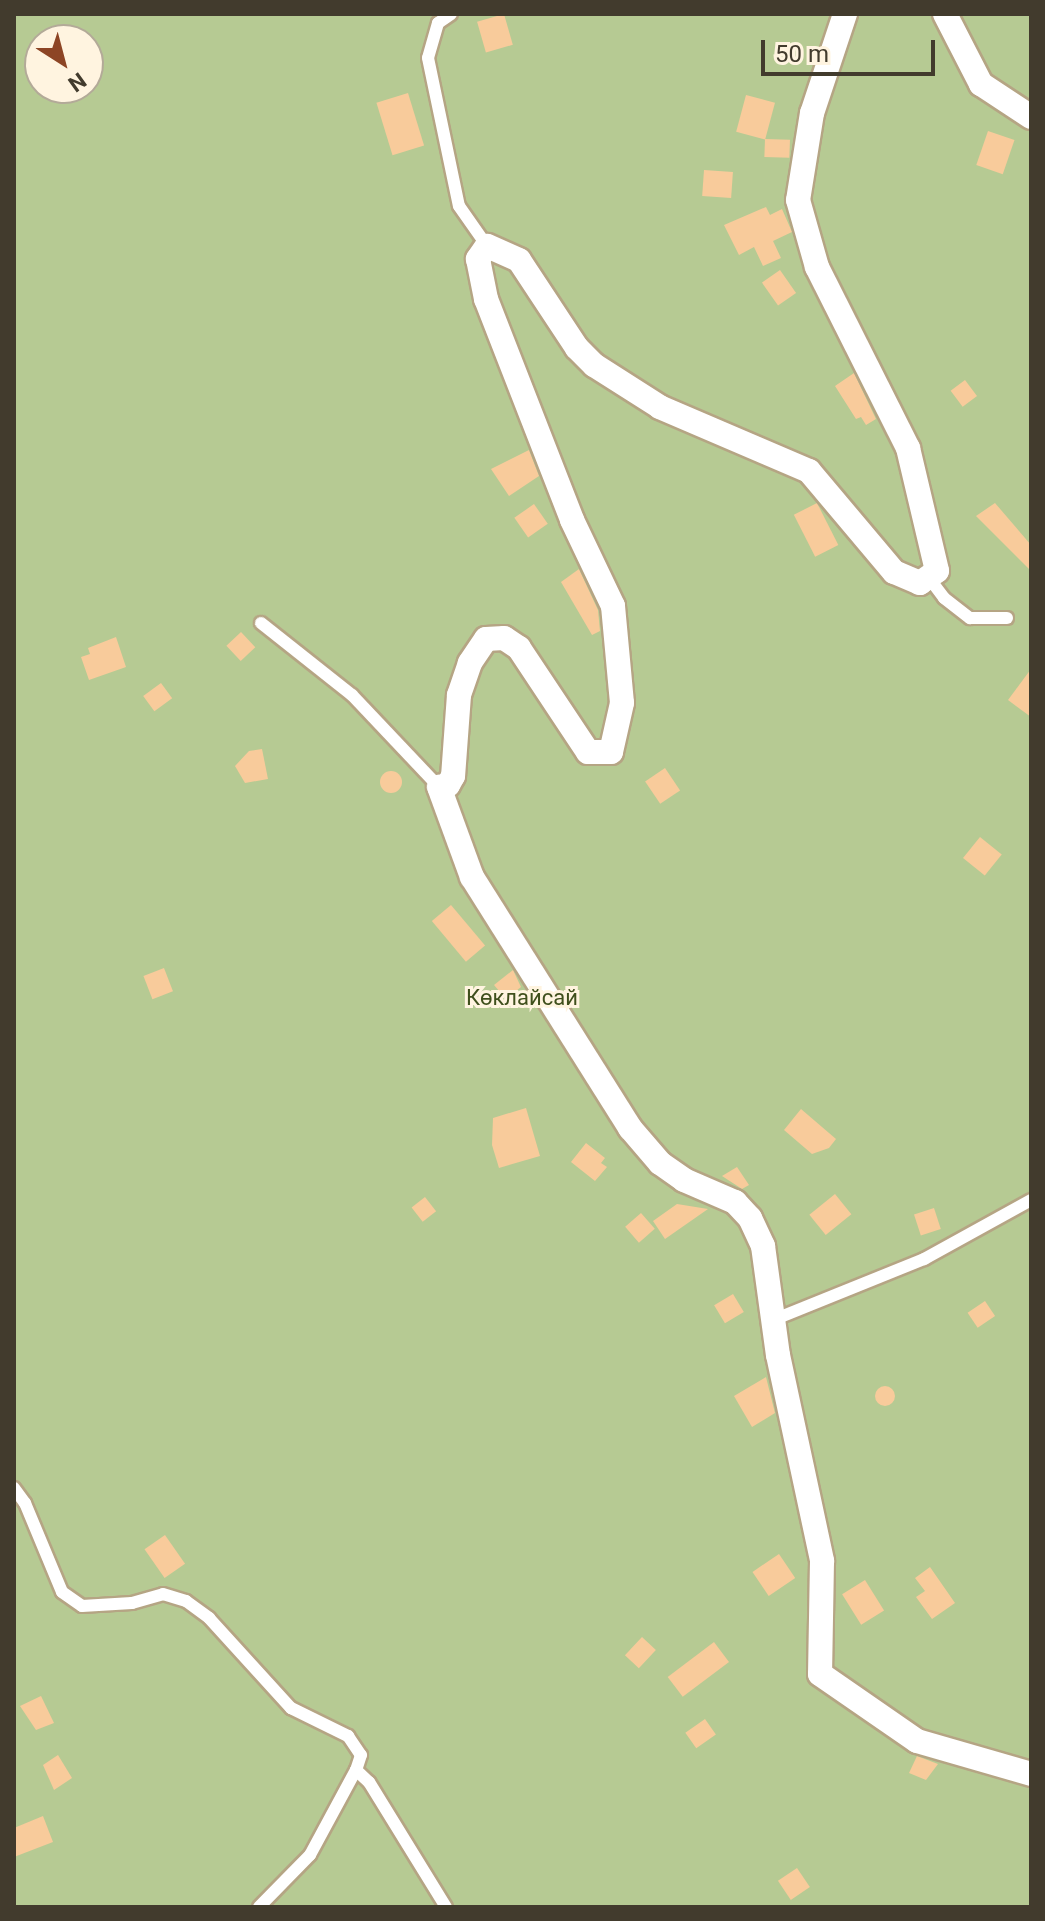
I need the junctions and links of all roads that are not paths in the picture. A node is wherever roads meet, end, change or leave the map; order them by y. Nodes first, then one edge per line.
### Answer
1 (451, 14) edge
2 (845, 14) edge
3 (945, 14) edge
4 (1031, 117) edge
5 (487, 246) junction
6 (929, 578) junction
7 (1007, 618) dead end
8 (261, 623) dead end
9 (439, 787) junction
10 (1031, 1200) edge
11 (773, 1320) junction
12 (14, 1488) edge
13 (356, 1770) junction
14 (1031, 1774) edge
15 (259, 1907) edge
16 (446, 1907) edge

1 - 5 lane
2 - 6 street
3 - 4 street
5 - 6 street
5 - 9 street
6 - 7 lane
8 - 9 lane
9 - 11 street
10 - 11 lane
11 - 14 street
12 - 13 lane
13 - 15 lane
13 - 16 lane

